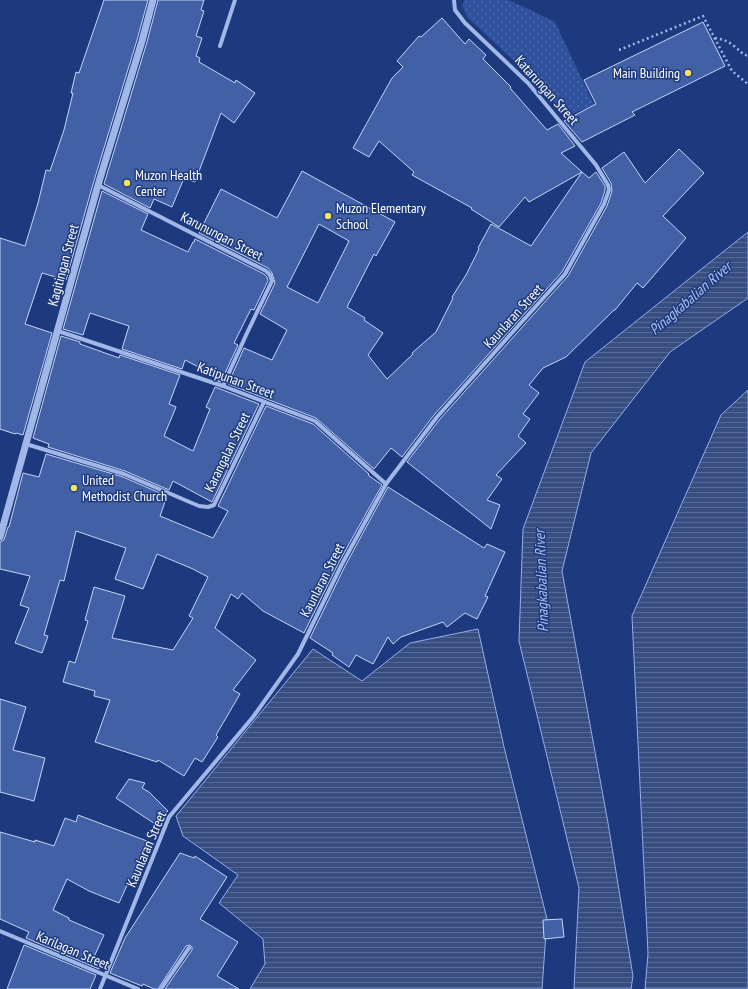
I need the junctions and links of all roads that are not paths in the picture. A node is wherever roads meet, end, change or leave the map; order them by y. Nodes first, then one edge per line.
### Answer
1 (152, 0) edge
2 (235, 0) edge
3 (454, 0) edge
4 (220, 46) dead end
5 (98, 185) junction
6 (604, 204) joint
7 (58, 331) junction
8 (223, 386) junction
9 (264, 402) junction
10 (26, 444) junction
11 (386, 484) junction
12 (0, 537) edge
13 (0, 931) edge
14 (189, 948) dead end
15 (105, 976) junction
16 (100, 989) edge
17 (138, 989) edge
18 (161, 989) edge

1 - 5 street, Kagitingan Street
2 - 4 street
3 - 6 street, Katarungan Street
5 - 7 street, Kagitingan Street
5 - 8 street, Karunungan Street
6 - 11 street, Kaunlaran Street
7 - 8 street, Katipunan Street
7 - 10 street, Kagitingan Street
8 - 9 street, Katipunan Street
9 - 10 street, Karangalan Street
9 - 11 street, Katipunan Street
10 - 12 street, Kagitingan Street
11 - 15 street, Kaunlaran Street
13 - 15 street, Karilagan Street
14 - 18 street
15 - 16 street, Kaunlaran Street
15 - 17 street, Karilagan Street

